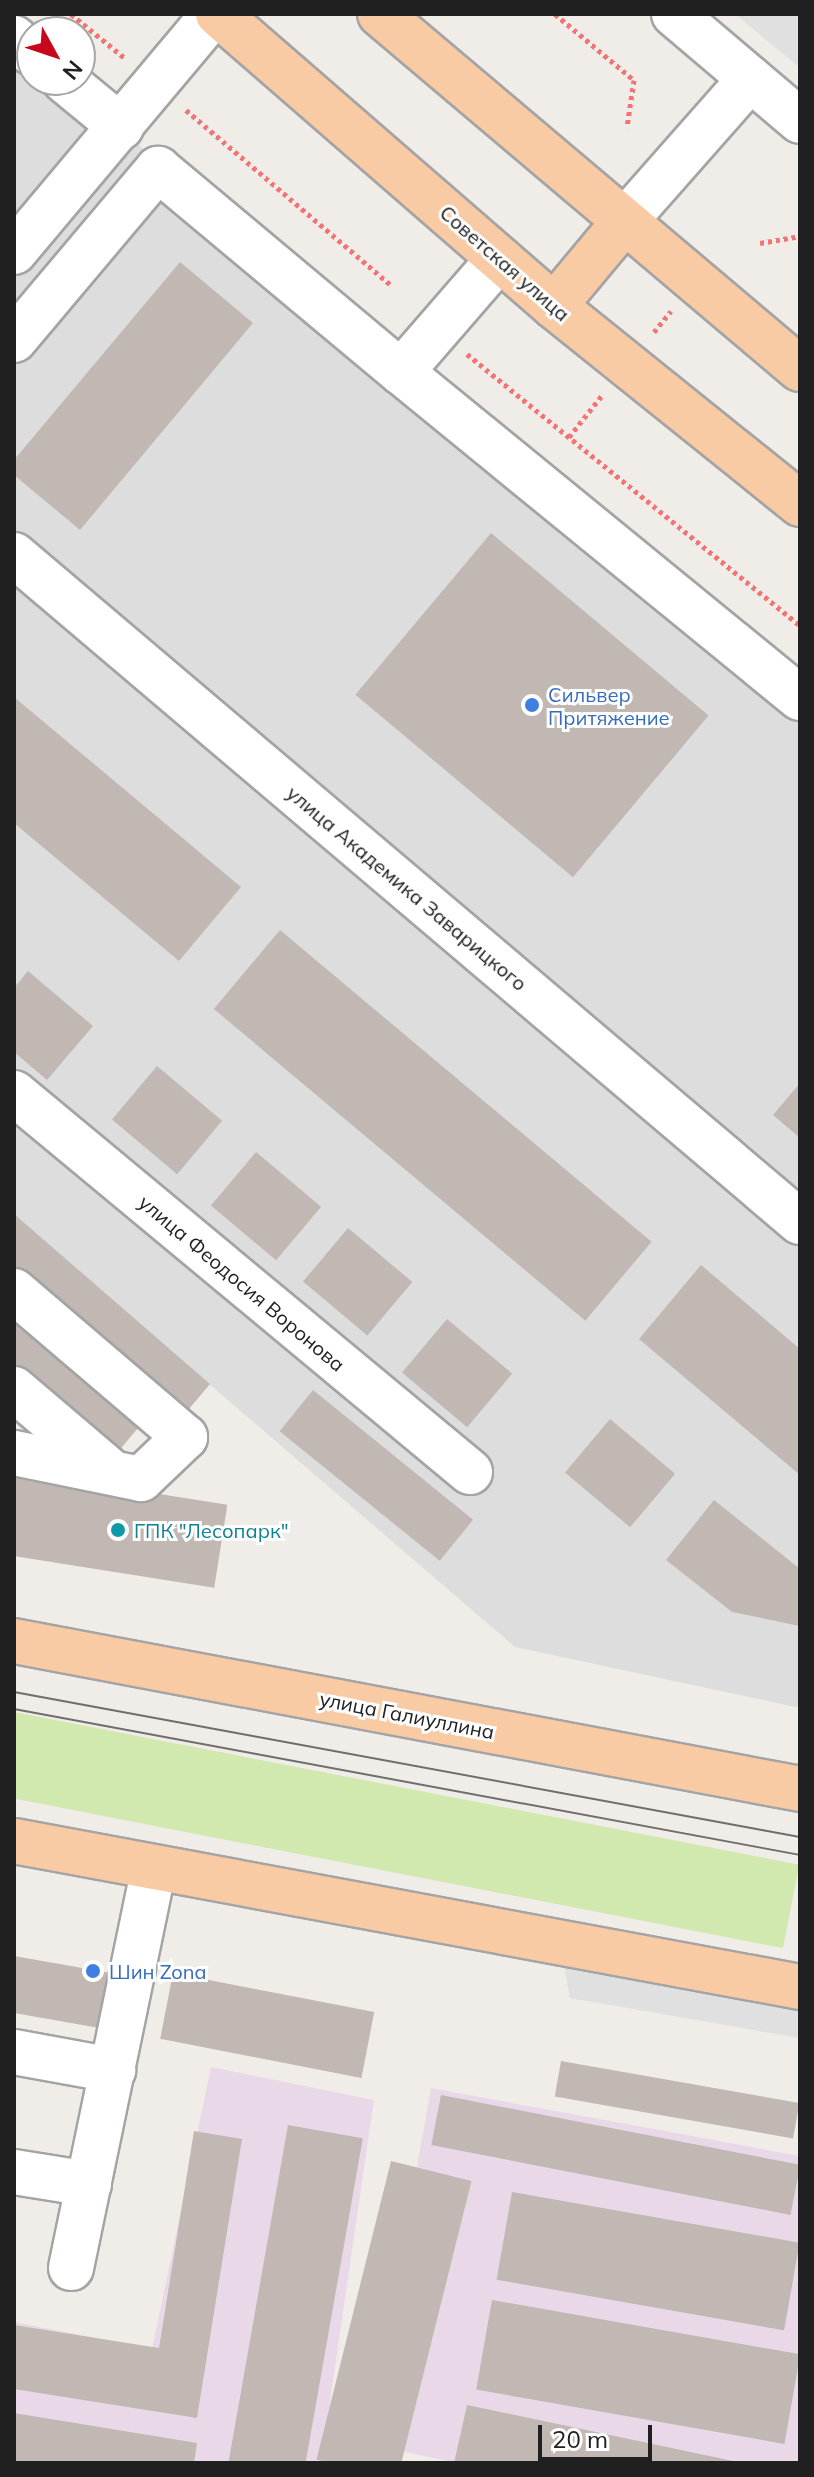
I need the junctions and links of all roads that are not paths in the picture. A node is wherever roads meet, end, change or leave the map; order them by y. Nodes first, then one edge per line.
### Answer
1 (216, 14) edge
2 (380, 14) edge
3 (674, 14) edge
4 (750, 79) junction
5 (83, 96) edge
6 (800, 121) edge
7 (121, 127) junction
8 (624, 222) junction
9 (14, 252) edge
10 (499, 259) junction
11 (554, 306) junction
12 (14, 340) edge
13 (800, 369) edge
14 (401, 372) junction
15 (800, 504) edge
16 (14, 555) edge
17 (800, 698) edge
18 (14, 1093) edge
19 (800, 1222) edge
20 (14, 1291) edge
21 (14, 1389) edge
22 (14, 1453) edge
23 (110, 1471) junction
24 (470, 1472) dead end
25 (14, 1641) edge
26 (800, 1789) edge
27 (14, 1841) edge
28 (154, 1867) junction
29 (800, 1987) edge
30 (14, 2052) edge
31 (113, 2070) junction
32 (14, 2172) edge
33 (89, 2184) junction
34 (71, 2268) dead end

1 - 7 street
1 - 10 main road, Советская улица
2 - 8 main road
3 - 4 street
4 - 6 street
4 - 8 street
5 - 7 street
7 - 9 street
8 - 11 main road
8 - 13 main road
10 - 11 main road, Советская улица
10 - 14 street
11 - 15 main road, Советская улица
12 - 14 street
14 - 17 street
16 - 19 street, улица Академика Заварицкого
18 - 24 street, улица Феодосия Воронова
20 - 23 street
21 - 23 street
22 - 23 street
25 - 26 main road, улица Галиуллина
27 - 28 main road
28 - 29 main road
28 - 31 street
30 - 31 street
31 - 33 street
32 - 33 street
33 - 34 street

